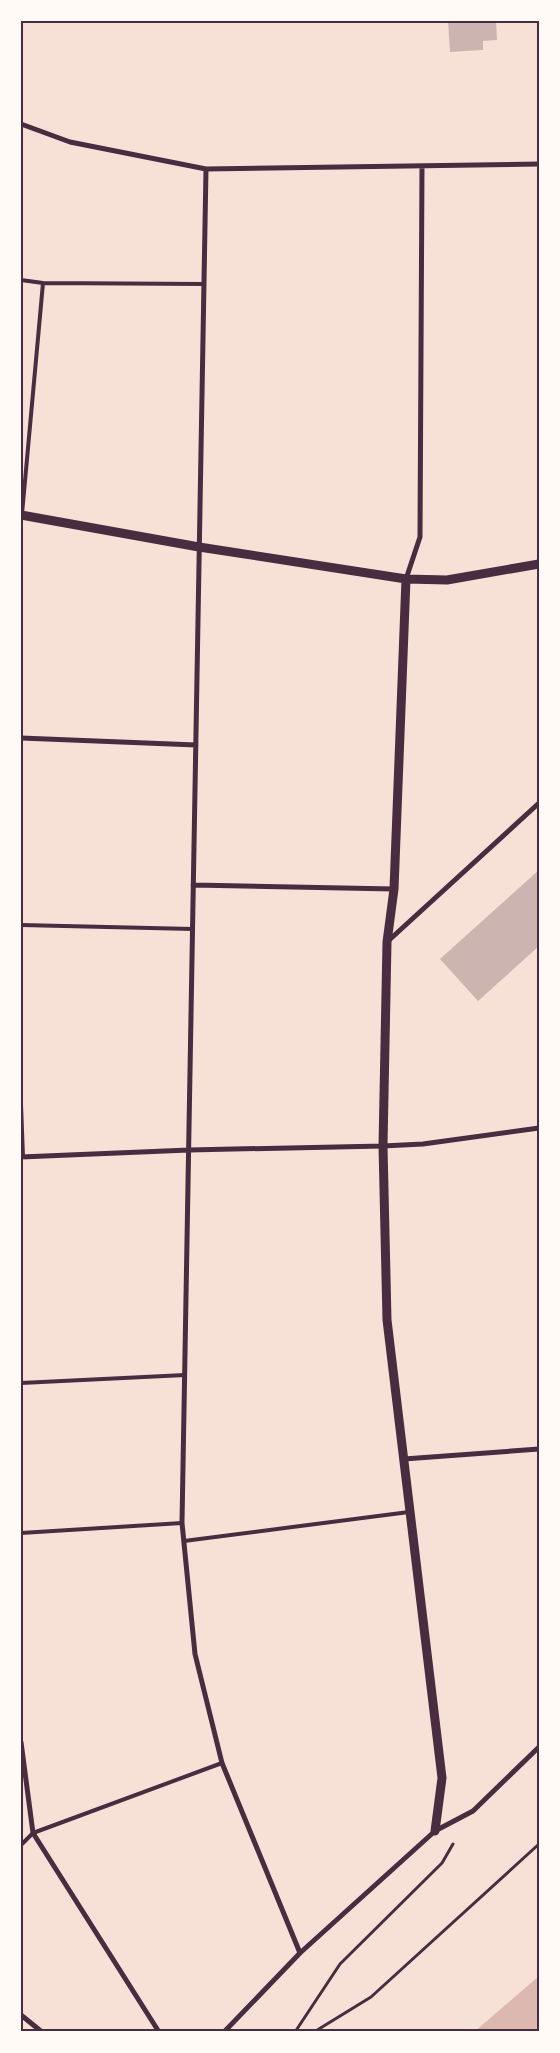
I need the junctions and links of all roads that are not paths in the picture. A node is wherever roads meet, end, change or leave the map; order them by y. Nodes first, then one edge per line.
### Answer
1 (21, 124) edge
2 (539, 164) edge
3 (422, 166) junction
4 (206, 169) junction
5 (21, 280) edge
6 (43, 283) junction
7 (204, 284) junction
8 (21, 516) edge
9 (199, 547) junction
10 (539, 564) edge
11 (406, 579) junction
12 (21, 738) edge
13 (196, 745) junction
14 (539, 803) edge
15 (193, 885) junction
16 (394, 889) junction
17 (21, 925) edge
18 (193, 929) junction
19 (387, 942) junction
20 (21, 1104) edge
21 (539, 1128) edge
22 (383, 1146) junction
23 (189, 1150) junction
24 (22, 1157) edge
25 (185, 1376) junction
26 (21, 1383) edge
27 (539, 1449) edge
28 (404, 1459) junction
29 (409, 1512) junction
30 (182, 1523) junction
31 (21, 1533) edge
32 (184, 1541) junction
33 (21, 1742) edge
34 (539, 1747) edge
35 (222, 1763) junction
36 (435, 1831) junction
37 (33, 1833) junction
38 (21, 1845) edge
39 (300, 1953) junction
40 (21, 2015) edge
41 (42, 2032) edge
42 (159, 2032) edge
43 (224, 2032) edge

1 - 4 street
2 - 3 street
3 - 4 street
3 - 11 street
4 - 7 street
5 - 6 lane
6 - 7 lane
6 - 8 lane
7 - 9 street
8 - 9 street
9 - 11 street
9 - 13 street
10 - 11 street
11 - 16 street
12 - 13 street
13 - 15 street
14 - 19 street
15 - 16 street
15 - 18 street
16 - 19 street
17 - 18 lane
18 - 23 street
19 - 22 street
20 - 24 lane
21 - 22 street
22 - 23 street
22 - 28 street
23 - 24 street
23 - 25 street
25 - 26 lane
25 - 30 street
27 - 28 street
28 - 29 street
29 - 32 lane
29 - 36 street
30 - 31 lane
30 - 32 street
32 - 35 street
33 - 37 street
34 - 36 street
35 - 37 lane
35 - 39 street
36 - 39 street
37 - 38 lane
37 - 42 street
39 - 43 street
40 - 41 street

